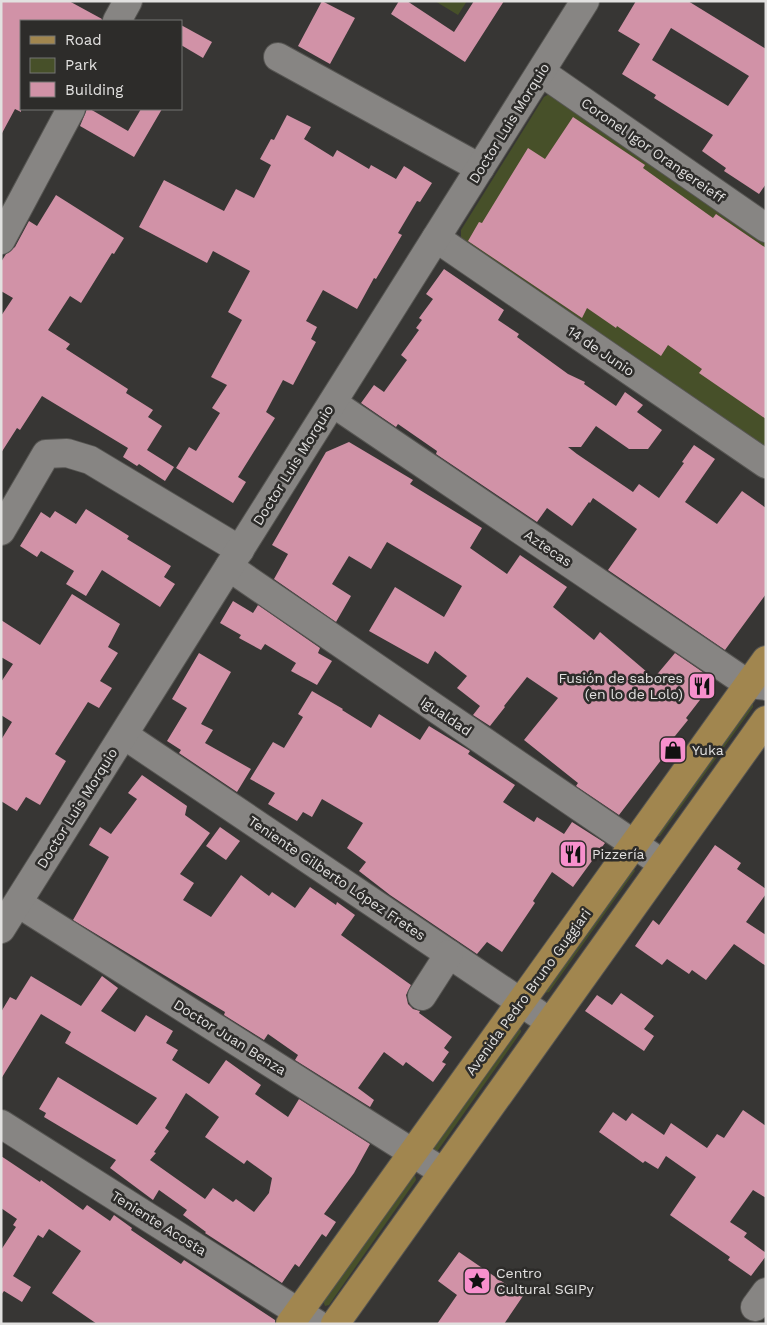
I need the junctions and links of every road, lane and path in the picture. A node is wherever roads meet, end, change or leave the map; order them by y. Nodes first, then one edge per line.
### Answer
1 (128, 1) edge
2 (585, 1) edge
3 (118, 20) edge
4 (278, 57) dead end
5 (541, 72) junction
6 (70, 110) edge
7 (480, 168) junction
8 (766, 228) edge
9 (436, 238) junction
10 (1, 240) edge
11 (333, 402) junction
12 (766, 464) edge
13 (1, 531) edge
14 (234, 559) junction
15 (766, 660) edge
16 (757, 685) edge
17 (766, 720) edge
18 (124, 734) junction
19 (634, 844) junction
20 (664, 864) junction
21 (7, 915) edge
22 (449, 954) junction
23 (422, 996) dead end
24 (520, 1002) junction
25 (550, 1022) junction
26 (1, 1124) edge
27 (412, 1153) junction
28 (443, 1172) junction
29 (302, 1320) edge
30 (335, 1324) edge

1 - 3 street
2 - 5 street, Doctor Luis Morquio
4 - 7 street
5 - 7 street, Doctor Luis Morquio
5 - 8 street, Coronel Igor Orangereieff
6 - 10 street
7 - 9 street, Doctor Luis Morquio
9 - 11 street, Doctor Luis Morquio
9 - 12 street, 14 de Junio
11 - 14 street, Doctor Luis Morquio
11 - 16 street, Aztecas
13 - 14 street, Igualdad
14 - 18 street, Doctor Luis Morquio
14 - 19 street, Igualdad
15 - 16 main road, Avenida Pedro Bruno Guggiari
16 - 19 main road, Avenida Pedro Bruno Guggiari
17 - 20 main road
18 - 21 street, Doctor Luis Morquio
18 - 22 street, Teniente Gilberto López Fretes
19 - 20 street, Igualdad
19 - 24 main road, Avenida Pedro Bruno Guggiari
20 - 25 main road
21 - 27 street, Doctor Juan Benza
22 - 23 street
22 - 24 street, Teniente Gilberto López Fretes
24 - 25 street, Teniente Gilberto López Fretes
24 - 27 main road, Avenida Pedro Bruno Guggiari
25 - 28 main road
26 - 29 street, Teniente Acosta
27 - 28 street, Doctor Juan Benza
27 - 29 main road, Avenida Pedro Bruno Guggiari
28 - 30 main road

